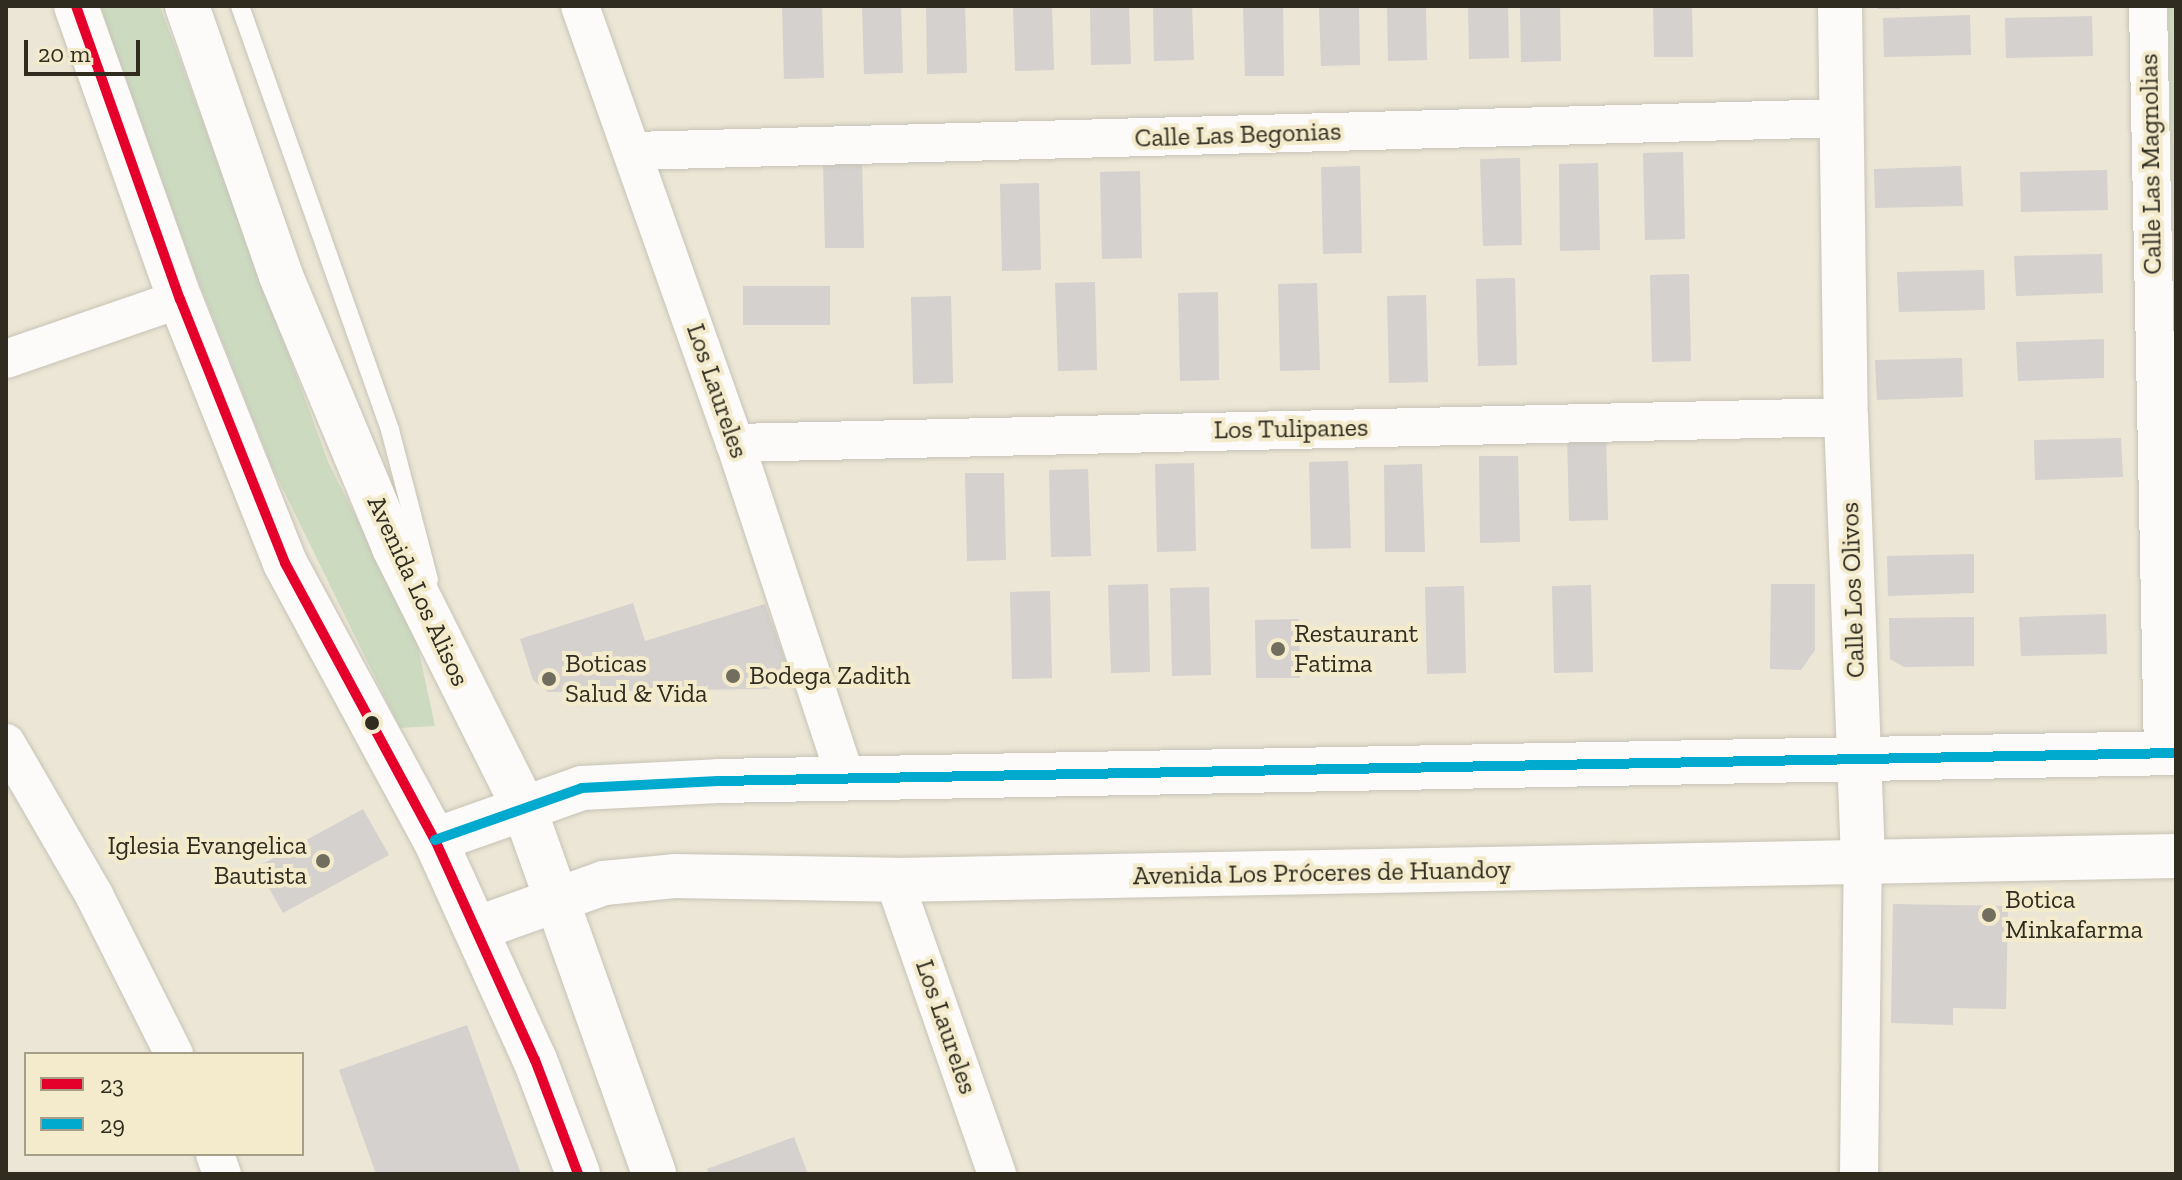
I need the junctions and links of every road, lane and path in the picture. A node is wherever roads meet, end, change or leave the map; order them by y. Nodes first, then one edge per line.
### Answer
1 (76, 6) edge
2 (187, 6) edge
3 (240, 6) edge
4 (580, 6) edge
5 (1840, 6) edge
6 (2148, 6) edge
7 (1843, 118) junction
8 (633, 151) junction
9 (180, 299) junction
10 (6, 359) edge
11 (2166, 413) edge
12 (1846, 417) junction
13 (735, 443) junction
14 (451, 664) junction
15 (6, 743) edge
16 (2169, 753) edge
17 (1859, 755) junction
18 (846, 778) junction
19 (524, 808) junction
20 (435, 840) junction
21 (2176, 856) edge
22 (1863, 864) junction
23 (894, 880) junction
24 (558, 898) junction
25 (476, 929) junction
26 (173, 1052) edge
27 (578, 1174) edge
28 (654, 1174) edge
29 (997, 1174) edge
30 (1859, 1174) edge

1 - 9 main road
2 - 14 main road, Avenida Los Alisos
3 - 14 lane
4 - 8 street, Los Laureles
5 - 7 main road, Calle Los Olivos
6 - 11 street, Calle Las Magnolias
7 - 8 street, Calle Las Begonias
7 - 12 main road, Calle Los Olivos
8 - 13 street, Los Laureles
9 - 10 street
9 - 20 main road
11 - 16 street, Calle Las Magnolias
12 - 13 street, Los Tulipanes
12 - 17 main road, Calle Los Olivos
13 - 18 street, Los Laureles
14 - 19 main road, Avenida Los Alisos
15 - 26 street
16 - 17 main road
17 - 18 main road
17 - 22 main road, Calle Los Olivos
18 - 19 main road
19 - 20 main road
19 - 24 main road, Avenida Los Alisos
20 - 25 main road
21 - 22 main road, Avenida Los Próceres de Huandoy
22 - 23 main road, Avenida Los Próceres de Huandoy
22 - 30 street, Calle Los Olivos
23 - 24 main road, Avenida Los Próceres de Huandoy
23 - 29 street, Los Laureles
24 - 25 main road, Avenida Los Próceres de Huandoy
24 - 28 main road, Avenida Los Alisos
25 - 27 main road

